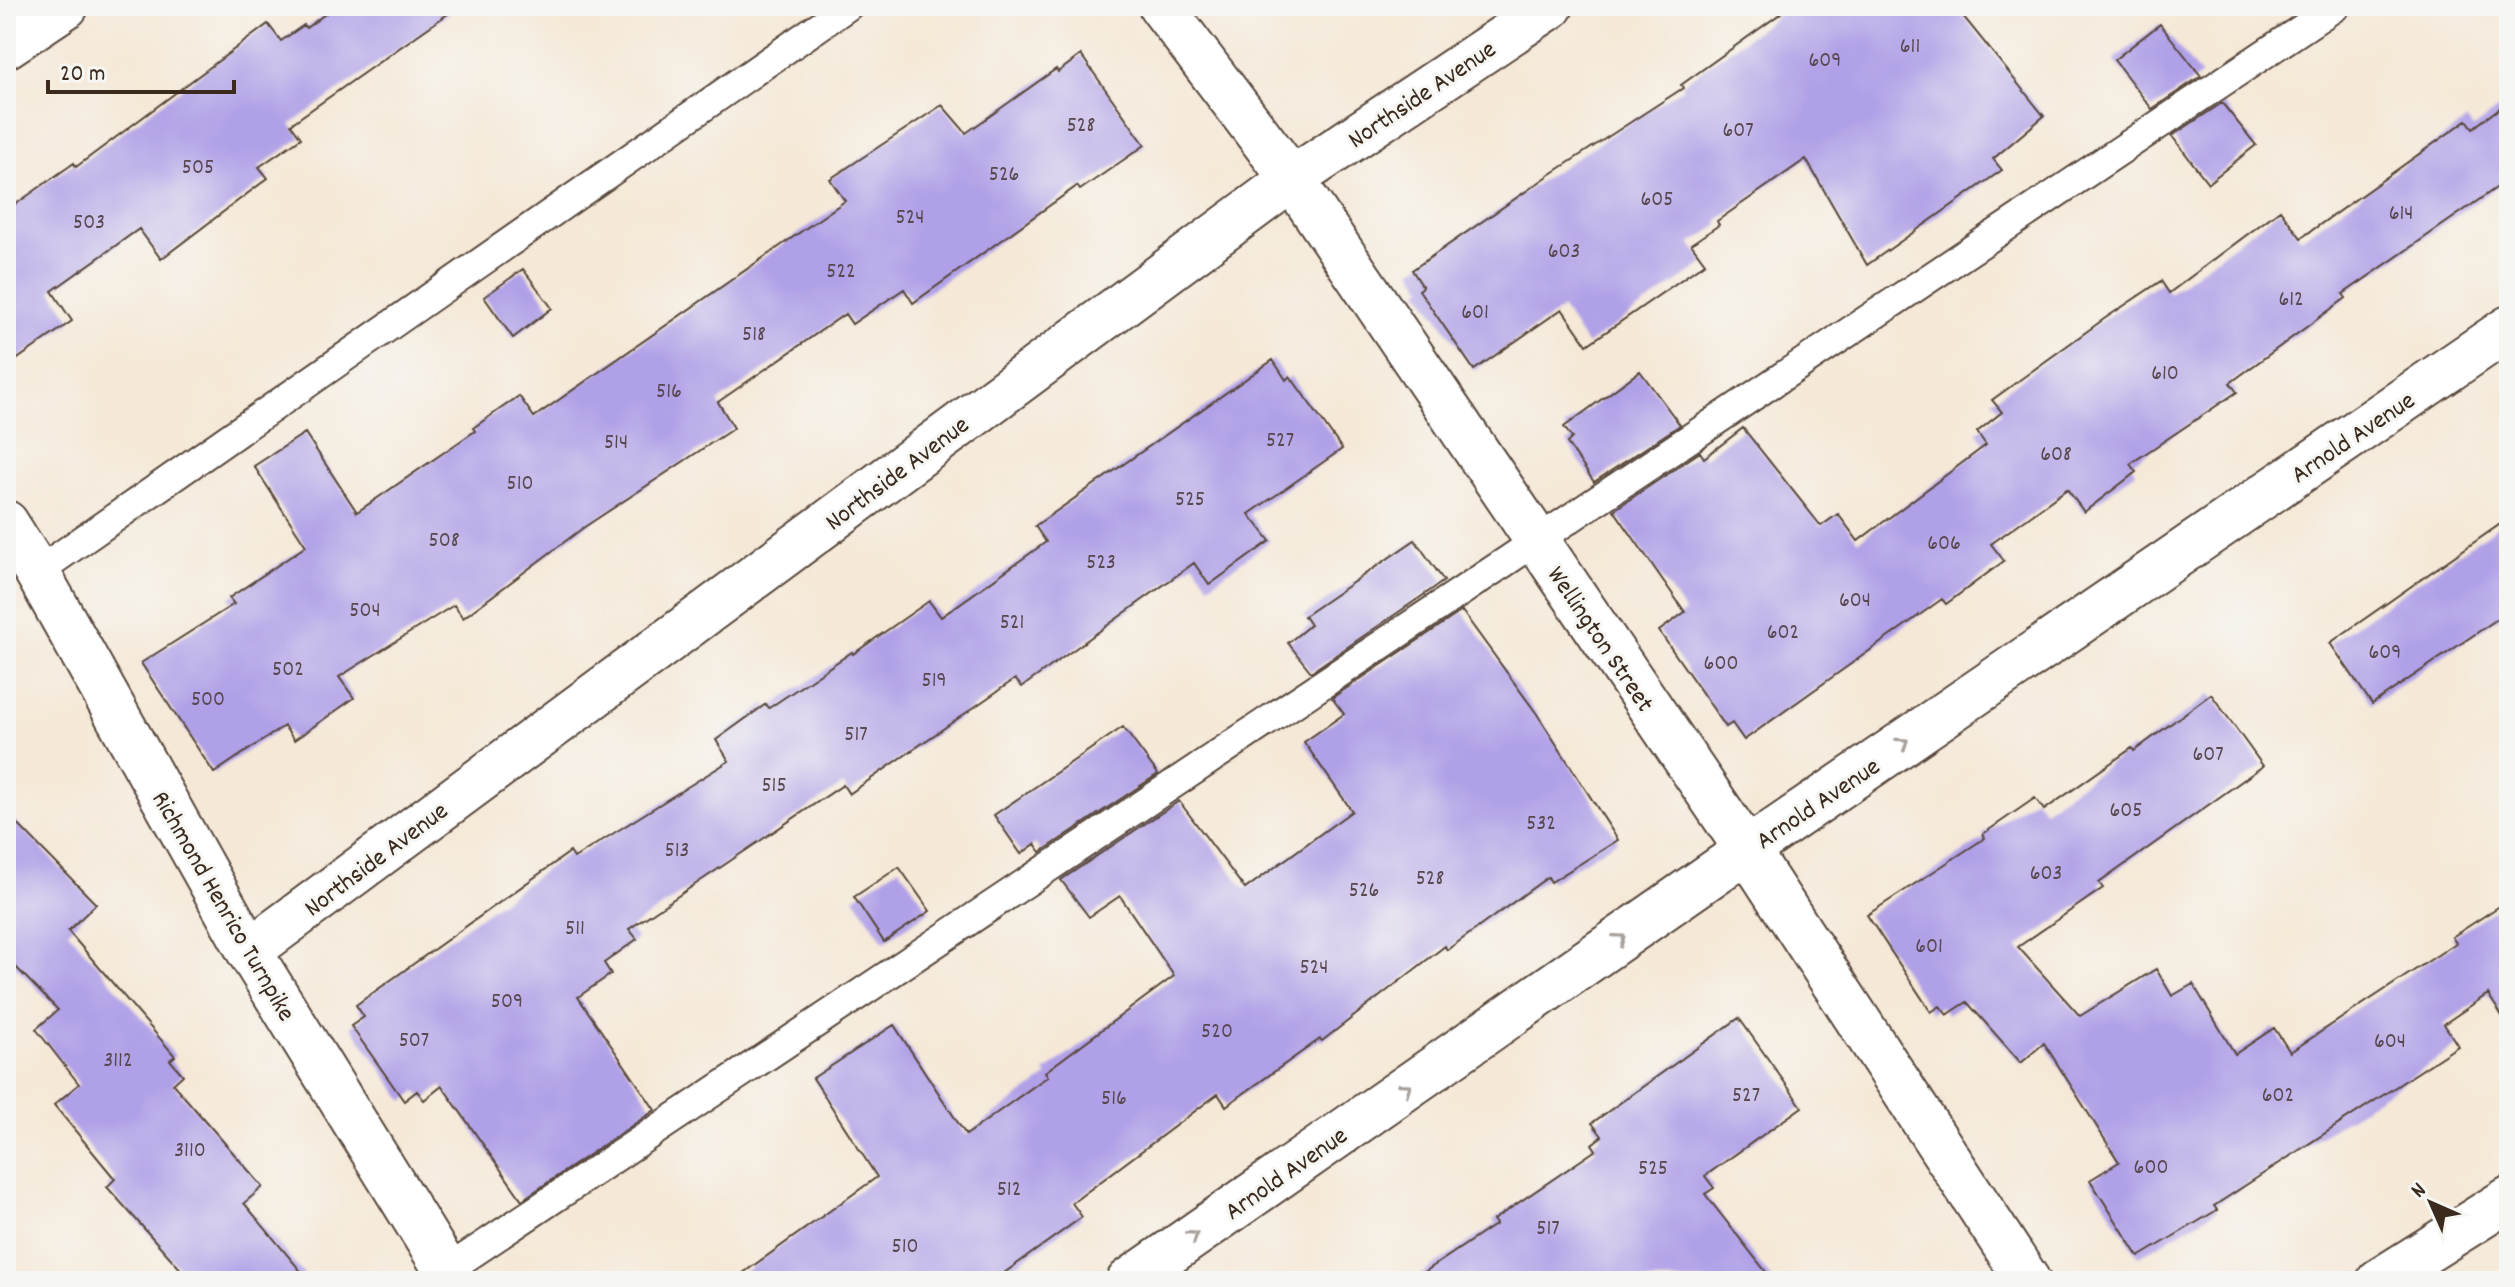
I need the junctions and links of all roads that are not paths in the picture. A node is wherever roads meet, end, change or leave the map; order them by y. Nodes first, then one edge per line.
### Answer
1 (66, 6) edge
2 (848, 6) edge
3 (1161, 6) edge
4 (1551, 6) edge
5 (2336, 6) edge
6 (6, 46) edge
7 (1292, 179) junction
8 (2509, 328) edge
9 (6, 523) edge
10 (1536, 539) junction
11 (37, 572) junction
12 (1747, 850) junction
13 (249, 951) junction
14 (2509, 1199) edge
15 (450, 1276) edge
16 (1129, 1281) edge
17 (2028, 1281) edge
18 (2379, 1281) edge

1 - 6 street
2 - 11 lane
3 - 7 street, Wellington Street
4 - 7 street, Northside Avenue
5 - 10 lane
7 - 10 street, Wellington Street
7 - 13 street, Northside Avenue
12 -> 8 street, Arnold Avenue
9 - 11 street, Richmond Henrico Turnpike
10 - 12 street, Wellington Street
10 - 15 lane
11 - 13 street, Richmond Henrico Turnpike
16 -> 12 street, Arnold Avenue
12 - 17 street, Wellington Street
13 - 15 street, Richmond Henrico Turnpike
14 - 18 street

